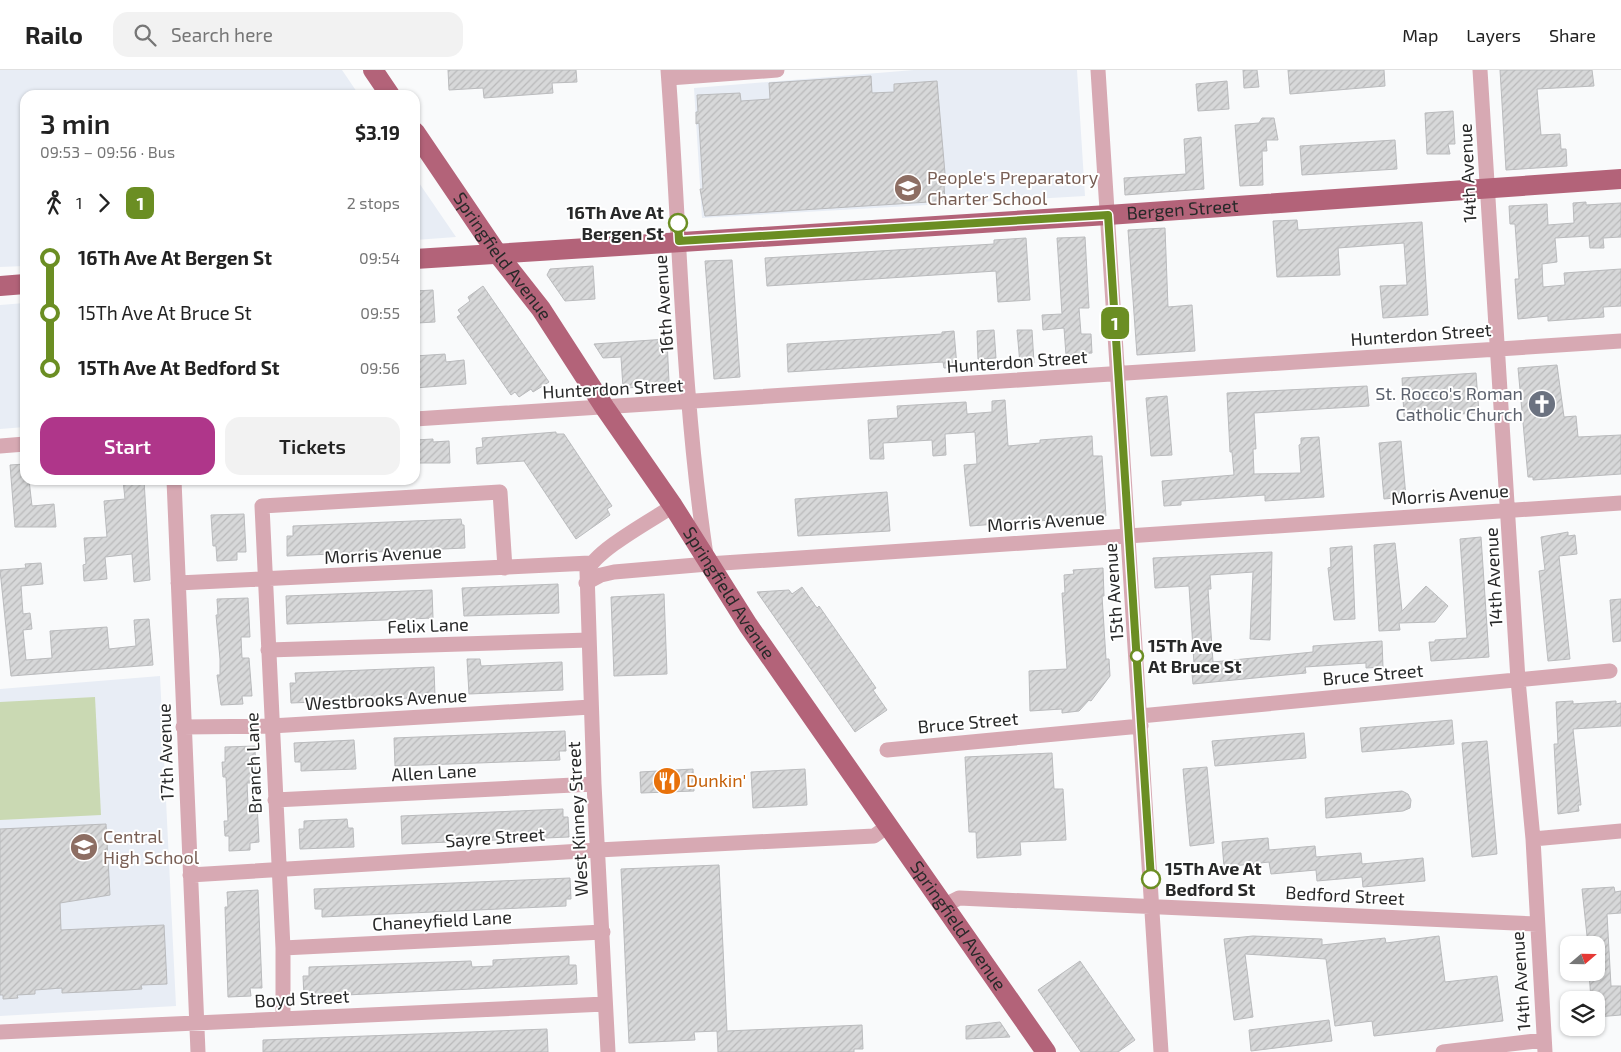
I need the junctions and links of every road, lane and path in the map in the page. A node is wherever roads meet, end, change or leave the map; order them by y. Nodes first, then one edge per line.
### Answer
1 (373, 70) edge
2 (777, 70) edge
3 (1098, 70) edge
4 (1480, 70) edge
5 (668, 74) edge
6 (387, 90) edge
7 (420, 139) edge
8 (1621, 179) edge
9 (1487, 188) junction
10 (1108, 215) junction
11 (679, 241) junction
12 (497, 253) junction
13 (420, 259) edge
14 (20, 284) edge
15 (0, 286) edge
16 (1621, 341) edge
17 (1497, 348) junction
18 (1119, 374) junction
19 (690, 403) junction
20 (605, 408) junction
21 (420, 419) edge
22 (20, 444) edge
23 (0, 446) edge
24 (174, 485) edge
25 (1621, 503) edge
26 (673, 506) junction
27 (1509, 510) junction
28 (1129, 535) junction
29 (590, 563) junction
30 (708, 564) junction
31 (504, 568) junction
32 (265, 580) junction
33 (178, 583) junction
34 (586, 583) junction
35 (589, 640) junction
36 (268, 650) junction
37 (1610, 671) dead end
38 (1518, 680) junction
39 (591, 707) junction
40 (1141, 721) junction
41 (272, 726) junction
42 (183, 727) junction
43 (887, 750) dead end
44 (594, 784) junction
45 (274, 800) junction
46 (888, 826) junction
47 (1621, 831) edge
48 (1533, 840) junction
49 (598, 850) junction
50 (278, 871) junction
51 (190, 875) junction
52 (1152, 905) junction
53 (943, 906) junction
54 (1536, 924) junction
55 (603, 932) junction
56 (282, 948) junction
57 (606, 1004) junction
58 (283, 1018) junction
59 (197, 1022) junction
60 (0, 1032) edge
61 (1544, 1046) edge
62 (198, 1052) edge
63 (608, 1052) edge
64 (1046, 1052) edge
65 (1162, 1052) edge
66 (1443, 1052) edge

1 - 6 main road
2 - 5 street
3 - 10 street, 15th Avenue
4 - 9 street, 14th Avenue
5 - 11 street, 16th Avenue
7 - 12 main road, Springfield Avenue
8 - 9 main road, Bergen Street
9 - 10 main road, Bergen Street
9 - 17 street, 14th Avenue
10 - 11 main road, Bergen Street
10 - 18 street, 15th Avenue
11 - 12 main road, Bergen Street
11 - 19 street, 16th Avenue
12 - 13 main road, Bergen Street
12 - 20 main road, Springfield Avenue
14 - 15 main road
16 - 17 street, Hunterdon Street
17 - 18 street, Hunterdon Street
17 - 27 street, 14th Avenue
18 - 19 street, Hunterdon Street
18 - 28 street, 15th Avenue
19 - 20 street, Hunterdon Street
19 - 30 street, 16th Avenue
20 - 21 street, Hunterdon Street
20 - 26 main road, Springfield Avenue
22 - 23 street
24 - 33 street, 17th Avenue
25 - 27 street, Morris Avenue
26 - 29 street
26 - 30 main road, Springfield Avenue
27 - 28 street, Morris Avenue
27 - 38 street, 14th Avenue
28 - 30 street, Morris Avenue
28 - 40 street, 15th Avenue
29 - 31 street, Morris Avenue
29 - 34 street
30 - 34 street, Morris Avenue
30 - 46 main road, Springfield Avenue
31 - 32 street, Morris Avenue
31 - 32 street, Branch Lane
32 - 33 street, Morris Avenue
32 - 36 street, Branch Lane
33 - 42 street, 17th Avenue
34 - 35 street, West Kinney Street
35 - 36 street, Felix Lane
35 - 39 street, West Kinney Street
36 - 41 street, Branch Lane
37 - 38 street, Bruce Street
38 - 40 street, Bruce Street
38 - 48 street, 14th Avenue
39 - 41 street, Westbrooks Avenue
39 - 44 street, West Kinney Street
40 - 43 street, Bruce Street
40 - 52 street, 15th Avenue
41 - 42 street, Westbrooks Avenue
41 - 45 street, Branch Lane
42 - 51 street, 17th Avenue
44 - 45 street, Allen Lane
44 - 49 street, West Kinney Street
45 - 50 street, Branch Lane
46 - 49 street, Sayre Street
46 - 53 main road, Springfield Avenue
47 - 48 street
48 - 54 street, 14th Avenue
49 - 50 street, Sayre Street
49 - 55 street, West Kinney Street
50 - 51 street, Sayre Street
50 - 56 street, Branch Lane
51 - 59 street, 17th Avenue
52 - 53 street, Bedford Street
52 - 54 street, Bedford Street
52 - 65 street, 15th Avenue
53 - 64 main road, Springfield Avenue
54 - 61 street, 14th Avenue
55 - 56 street, Chaneyfield Lane
55 - 57 street, West Kinney Street
56 - 58 street, Branch Lane
57 - 58 street, Boyd Street
57 - 63 street, West Kinney Street
58 - 59 street, Boyd Street
59 - 60 street, Boyd Street
59 - 62 street, 17th Avenue
61 - 66 street

